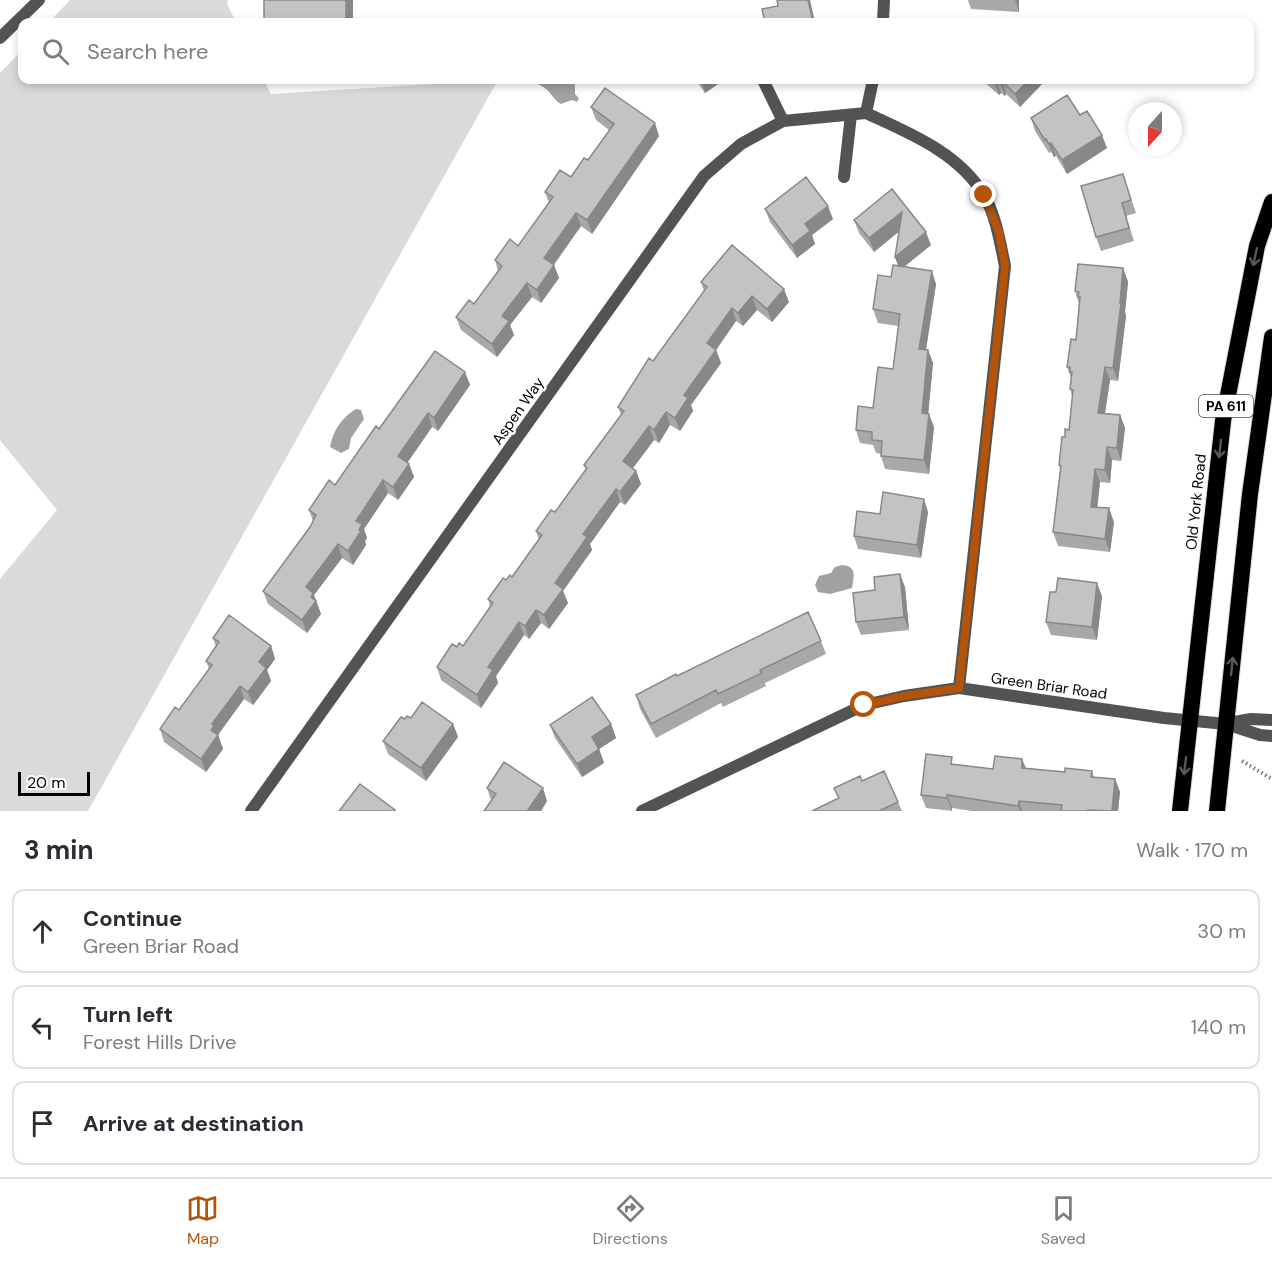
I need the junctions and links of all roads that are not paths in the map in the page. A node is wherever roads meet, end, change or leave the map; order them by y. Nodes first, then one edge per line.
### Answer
1 (39, 0) edge
2 (884, 0) edge
3 (21, 18) edge
4 (883, 18) edge
5 (18, 20) edge
6 (0, 38) edge
7 (765, 84) edge
8 (872, 84) edge
9 (867, 113) junction
10 (851, 115) junction
11 (783, 121) junction
12 (844, 177) dead end
13 (1272, 202) edge
14 (1272, 337) edge
15 (959, 688) junction
16 (1272, 720) edge
17 (1191, 721) junction
18 (1226, 724) junction
19 (1272, 736) edge
20 (251, 811) edge
21 (642, 811) edge
22 (1180, 811) edge
23 (1217, 811) edge

1 - 3 street
2 - 4 street
5 - 6 street
7 - 11 street
8 - 9 street
9 - 10 street, Aspen Way
9 - 15 street
10 - 11 street, Aspen Way
10 - 12 street
11 - 20 street, Aspen Way
13 -> 17 highway, Old York Road / PA 611
18 -> 14 highway, PA 611
15 - 17 street, Green Briar Road
15 - 21 street, Green Briar Road
16 - 18 street
17 - 18 street, Green Briar Road
17 -> 22 highway, Old York Road / PA 611
18 - 19 street
18 - 23 highway, PA 611

